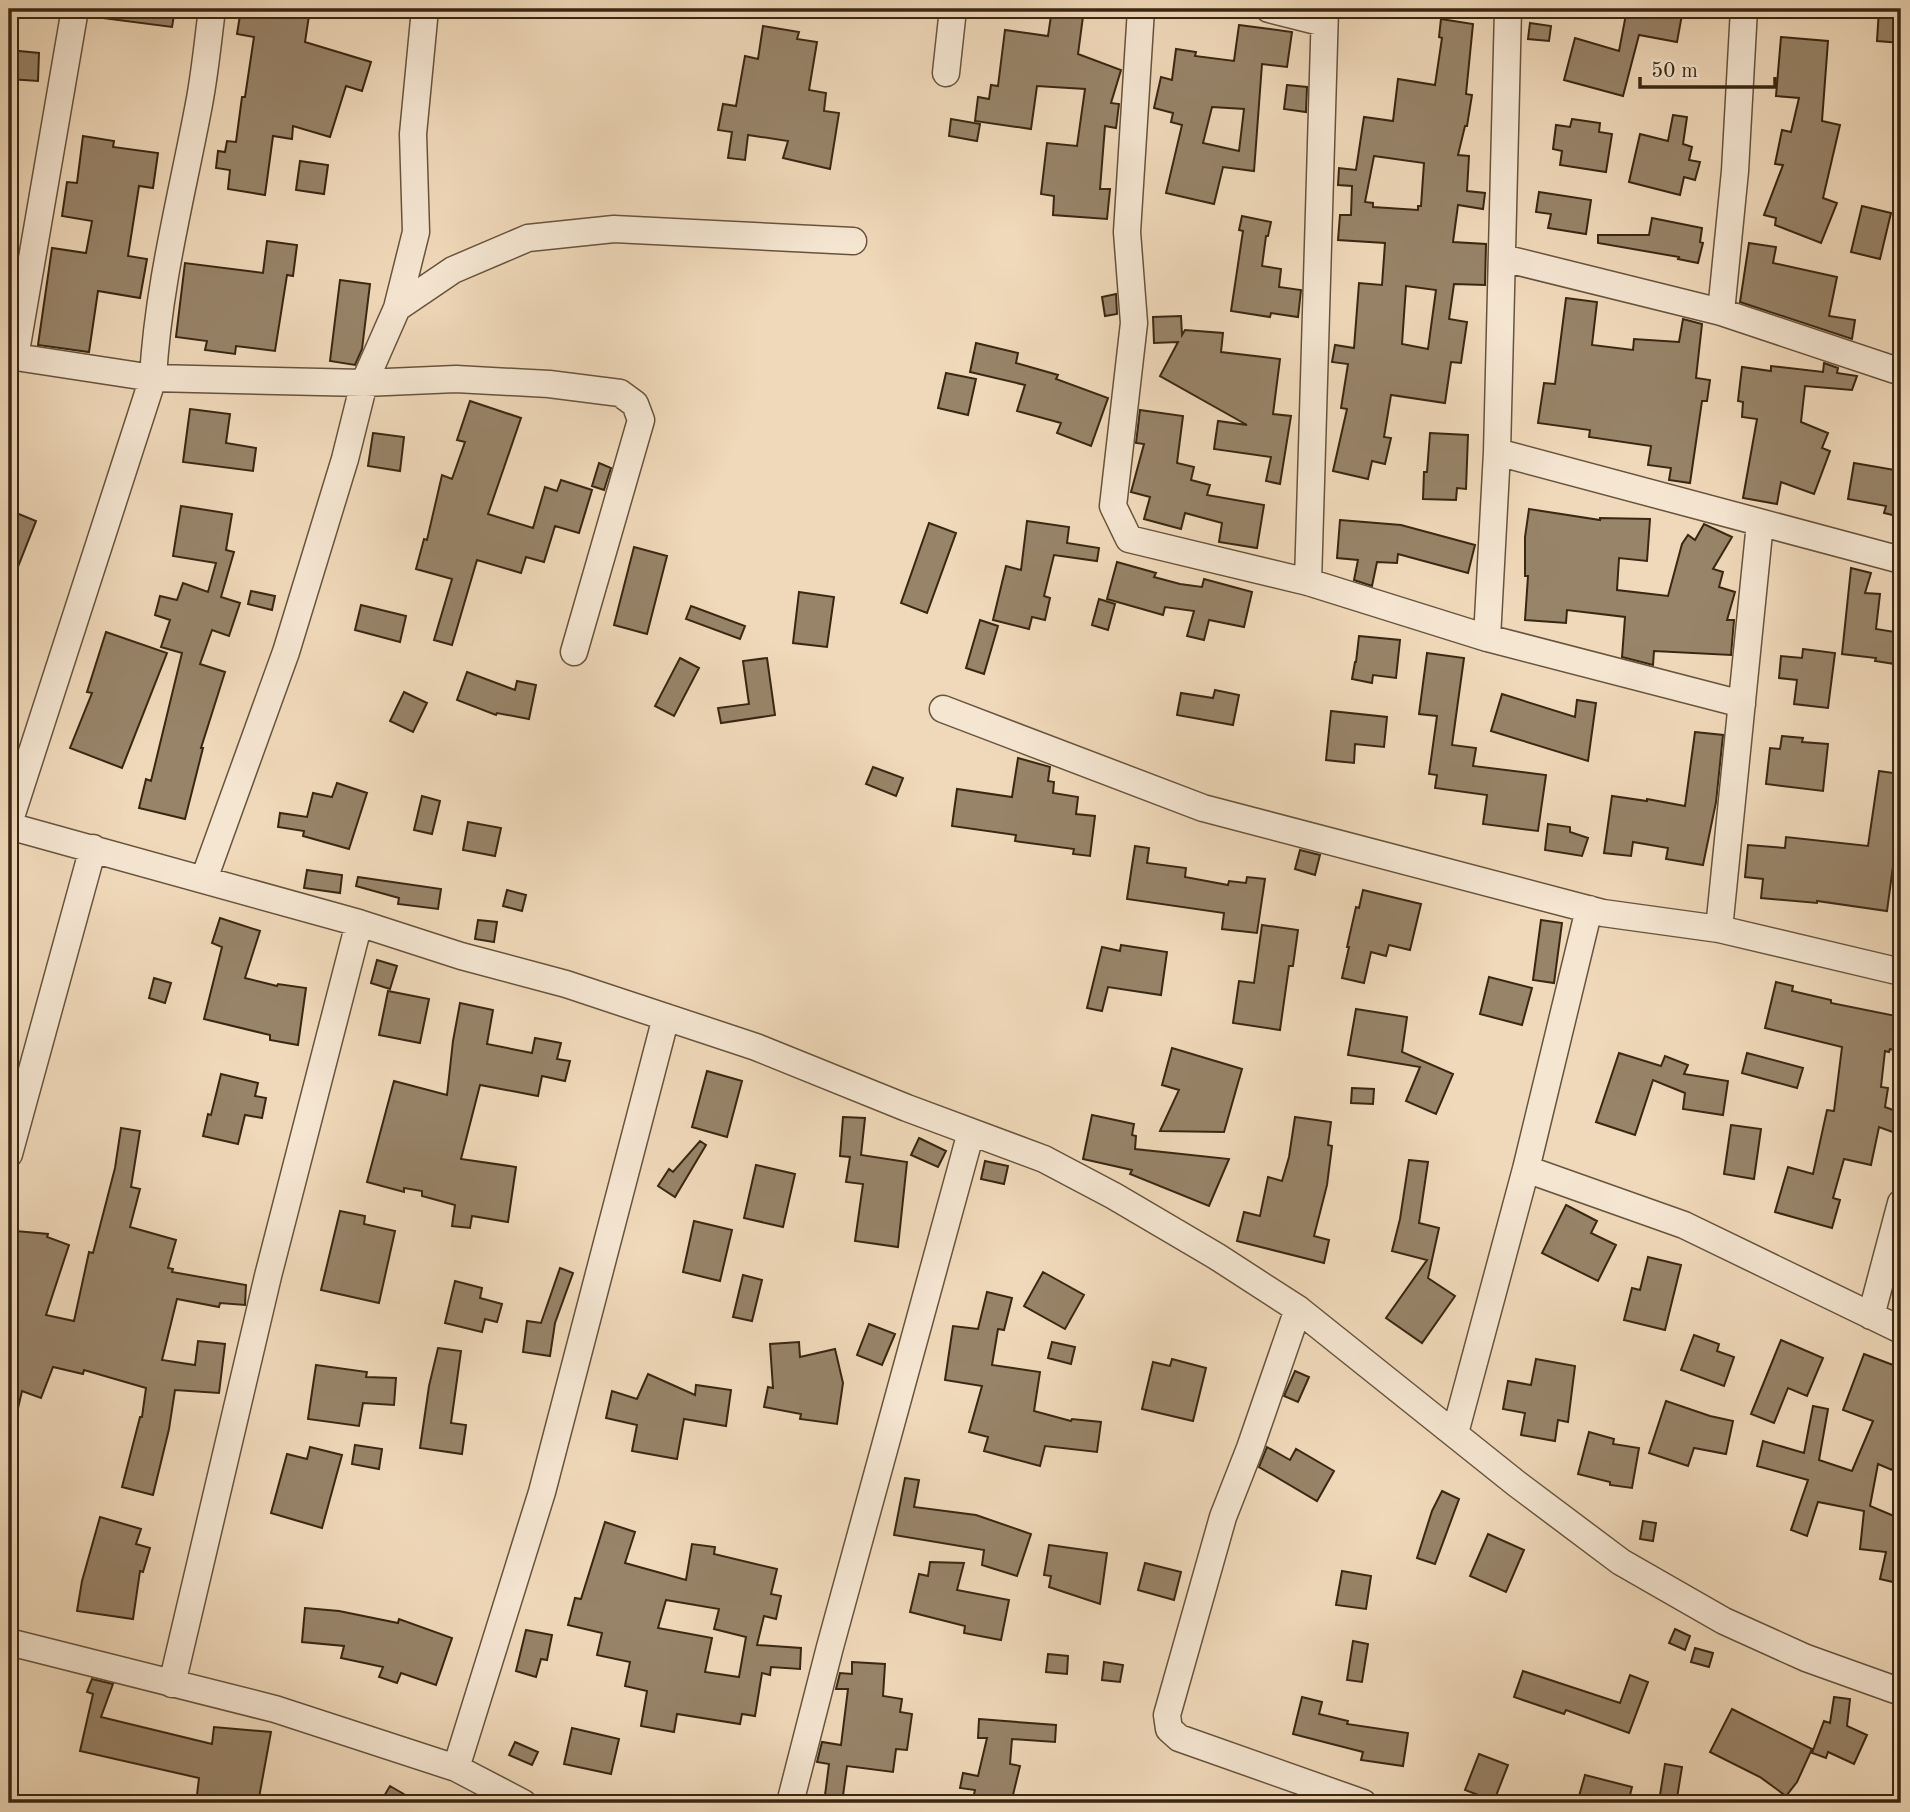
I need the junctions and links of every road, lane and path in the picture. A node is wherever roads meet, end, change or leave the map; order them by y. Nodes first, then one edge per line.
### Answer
1 (75, 9) edge
2 (212, 9) edge
3 (425, 9) edge
4 (953, 9) edge
5 (1140, 9) edge
6 (1269, 9) edge
7 (1508, 9) edge
8 (1744, 9) edge
9 (1324, 16) edge
10 (946, 74) dead end
11 (853, 241) dead end
12 (1503, 258) junction
13 (397, 308) junction
14 (1721, 312) junction
15 (12, 357) edge
16 (1901, 372) edge
17 (153, 378) junction
18 (364, 383) junction
19 (1497, 452) junction
20 (1760, 523) junction
21 (1901, 560) edge
22 (1308, 582) junction
23 (1487, 638) junction
24 (575, 652) dead end
25 (1742, 704) junction
26 (943, 709) dead end
27 (9, 825) edge
28 (93, 848) junction
29 (204, 880) junction
30 (1589, 909) junction
31 (359, 923) junction
32 (1720, 929) junction
33 (1901, 972) edge
34 (666, 1017) junction
35 (971, 1132) junction
36 (9, 1154) edge
37 (1526, 1169) junction
38 (1901, 1203) edge
39 (1298, 1308) junction
40 (1871, 1316) junction
41 (1901, 1330) edge
42 (1455, 1433) junction
43 (9, 1642) edge
44 (172, 1684) junction
45 (1901, 1692) edge
46 (456, 1768) junction
47 (1332, 1798) edge
48 (523, 1803) edge
49 (790, 1803) edge
50 (1363, 1803) edge

1 - 15 street
2 - 17 street
3 - 13 street
4 - 10 street
5 - 22 street
6 - 9 street
7 - 12 street
8 - 14 street
9 - 22 street
11 - 13 street
12 - 14 street
12 - 19 street
13 - 18 street
14 - 16 street
15 - 17 street
17 - 18 street
17 - 27 street
18 - 24 street
18 - 29 street
19 - 20 street
19 - 23 street
20 - 21 street
20 - 25 street
22 - 23 street
23 - 25 street
25 - 32 street
26 - 30 street
27 - 28 street
28 - 29 street
28 - 36 street
29 - 31 street
30 - 32 street
30 - 37 street
31 - 34 street
31 - 44 street
32 - 33 street
34 - 35 street
34 - 46 street
35 - 39 street
35 - 49 street
37 - 40 street
37 - 42 street
38 - 40 street
39 - 42 street
39 - 47 street
40 - 41 street
42 - 45 street
43 - 44 street
44 - 46 street
46 - 48 street
47 - 50 street

